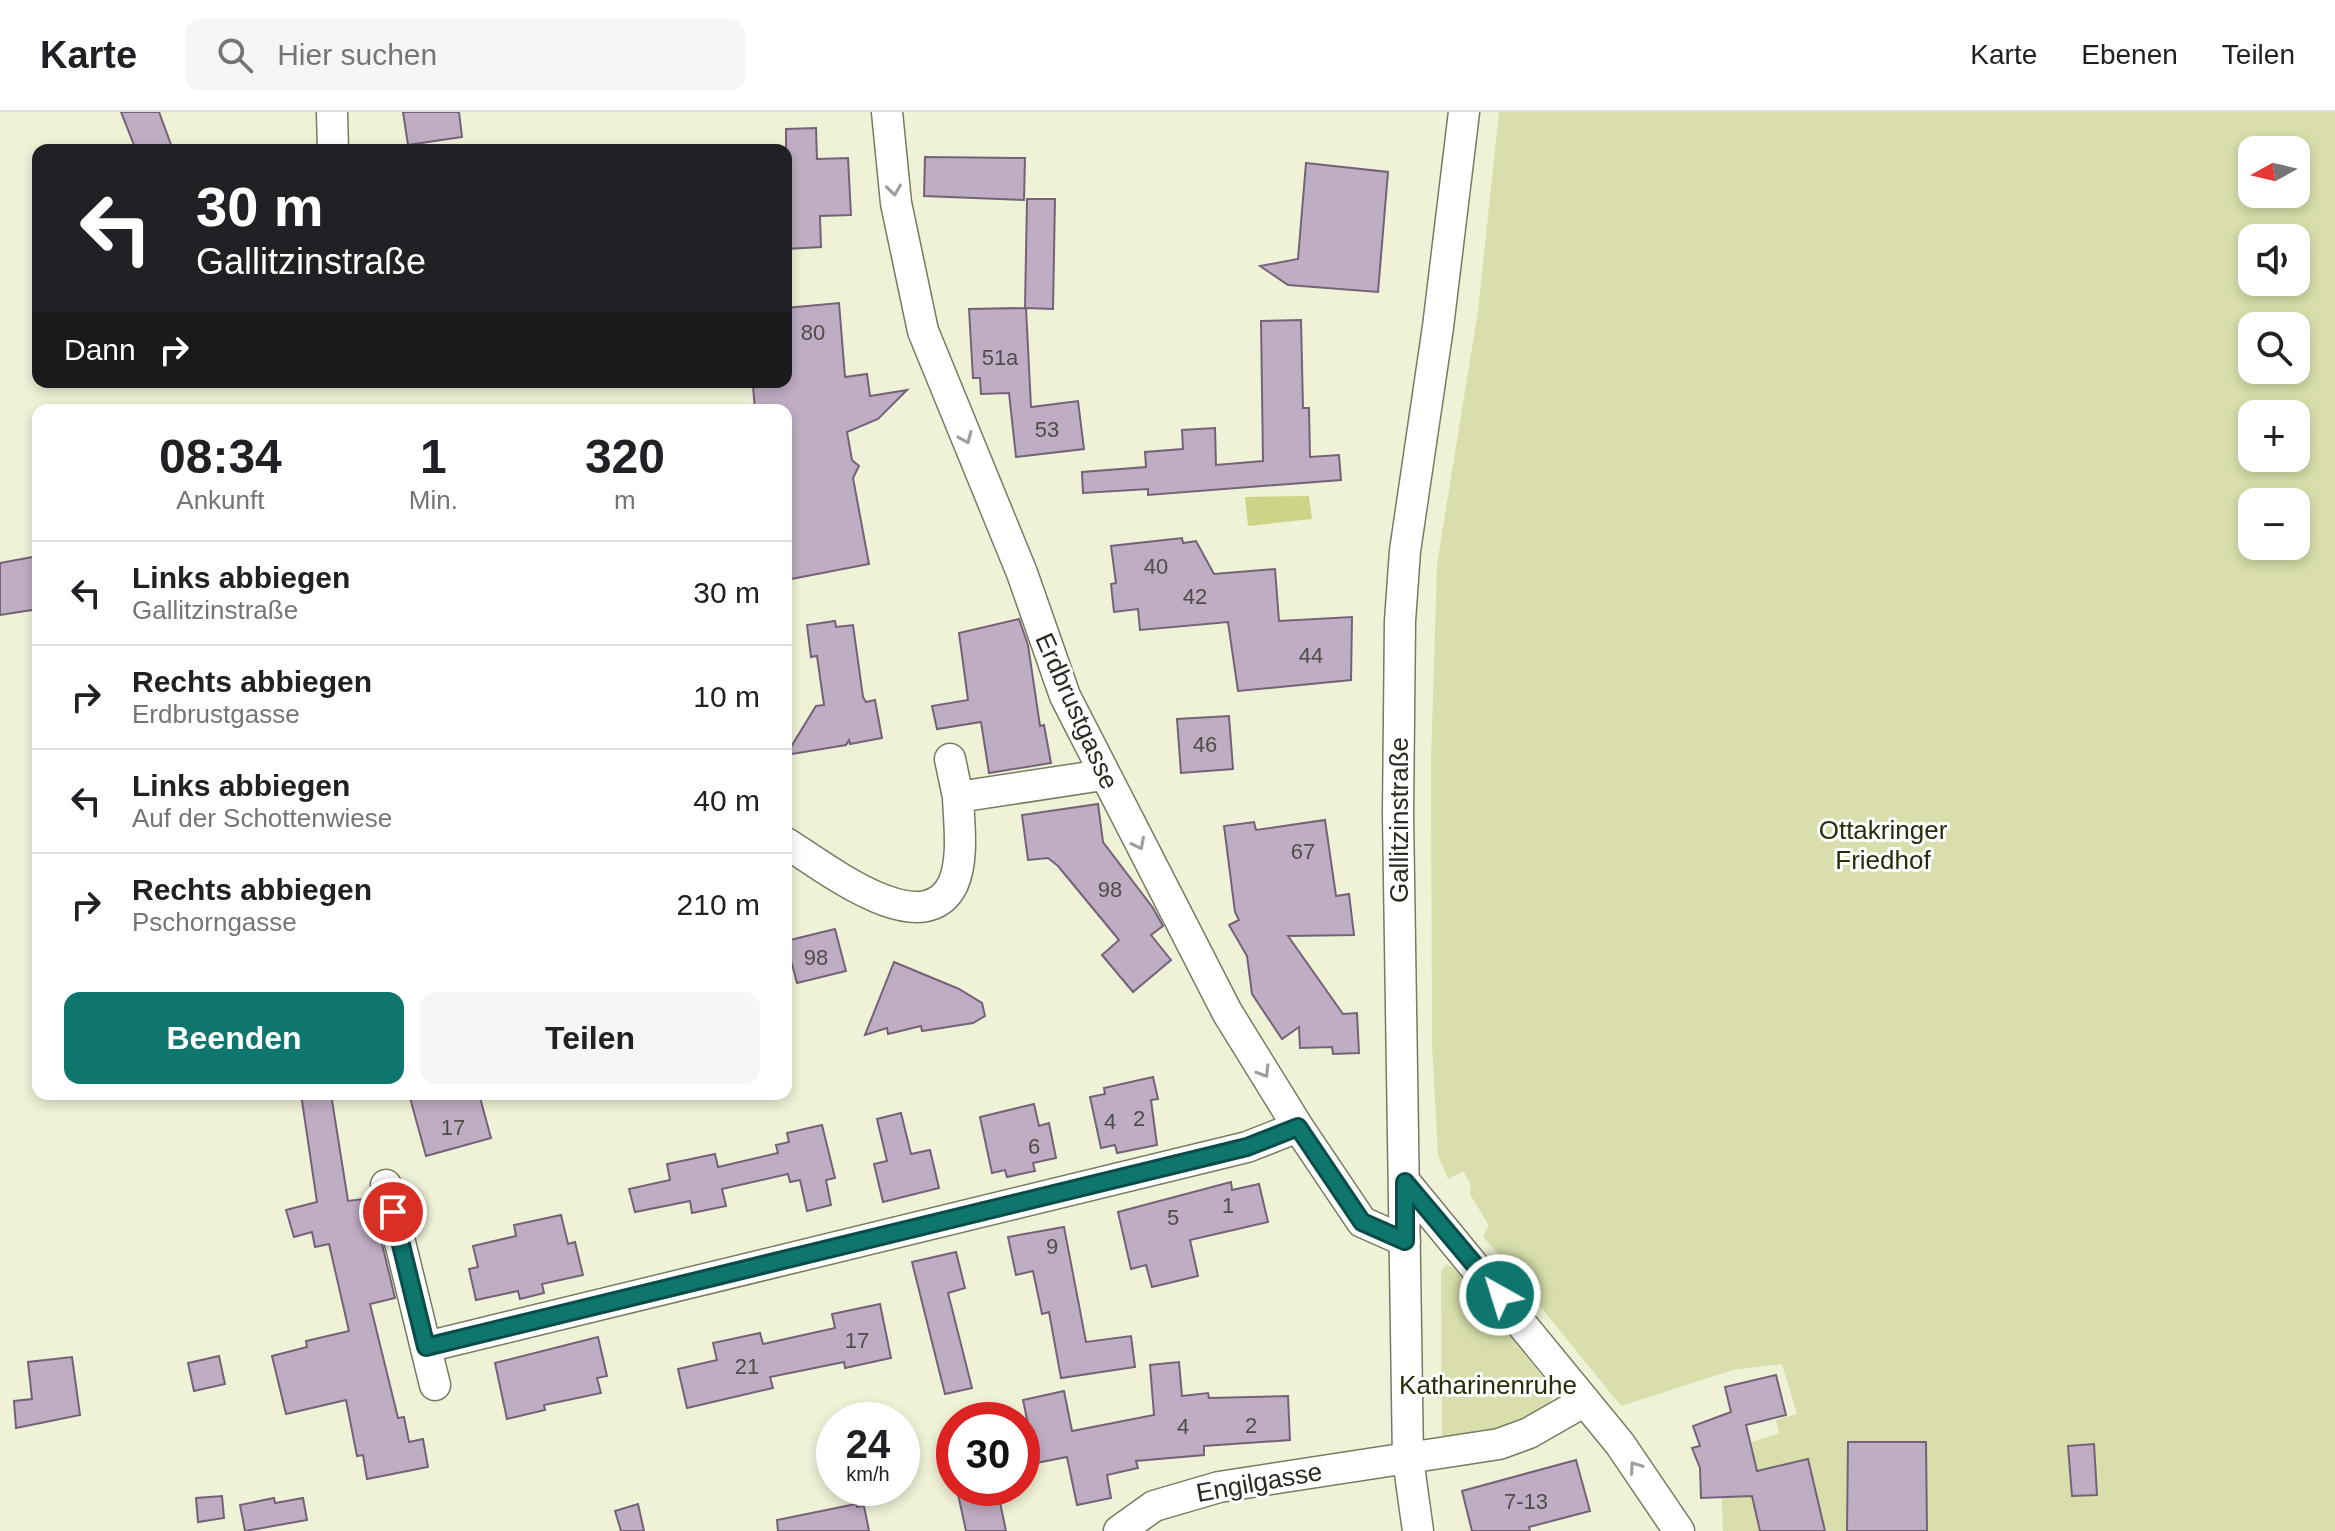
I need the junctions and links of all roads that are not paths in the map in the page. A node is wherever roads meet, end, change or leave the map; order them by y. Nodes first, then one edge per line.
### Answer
1 (332, 112) edge
2 (887, 112) edge
3 (1464, 112) edge
4 (333, 144) edge
5 (950, 759) dead end
6 (1103, 775) junction
7 (958, 797) junction
8 (792, 847) edge
9 (1298, 1127) junction
10 (1405, 1182) junction
11 (386, 1185) dead end
12 (1405, 1241) junction
13 (426, 1347) junction
14 (435, 1385) dead end
15 (1585, 1401) junction
16 (1408, 1459) junction
17 (1119, 1531) edge
18 (1418, 1531) edge
19 (1679, 1531) edge

1 - 4 street
2 -> 6 street, Erdbrustgasse
3 - 10 street, Gallitzinstraße
5 - 7 street
6 - 7 street
6 -> 9 street, Erdbrustgasse
7 - 8 street
9 - 12 street, Erdbrustgasse
9 - 13 street
10 - 12 street, Gallitzinstraße
10 - 15 street
11 - 13 street
12 - 16 street, Gallitzinstraße
13 - 14 street
15 - 16 street
19 -> 15 street
16 - 17 street, Engilgasse
16 - 18 street, Gallitzinstraße

